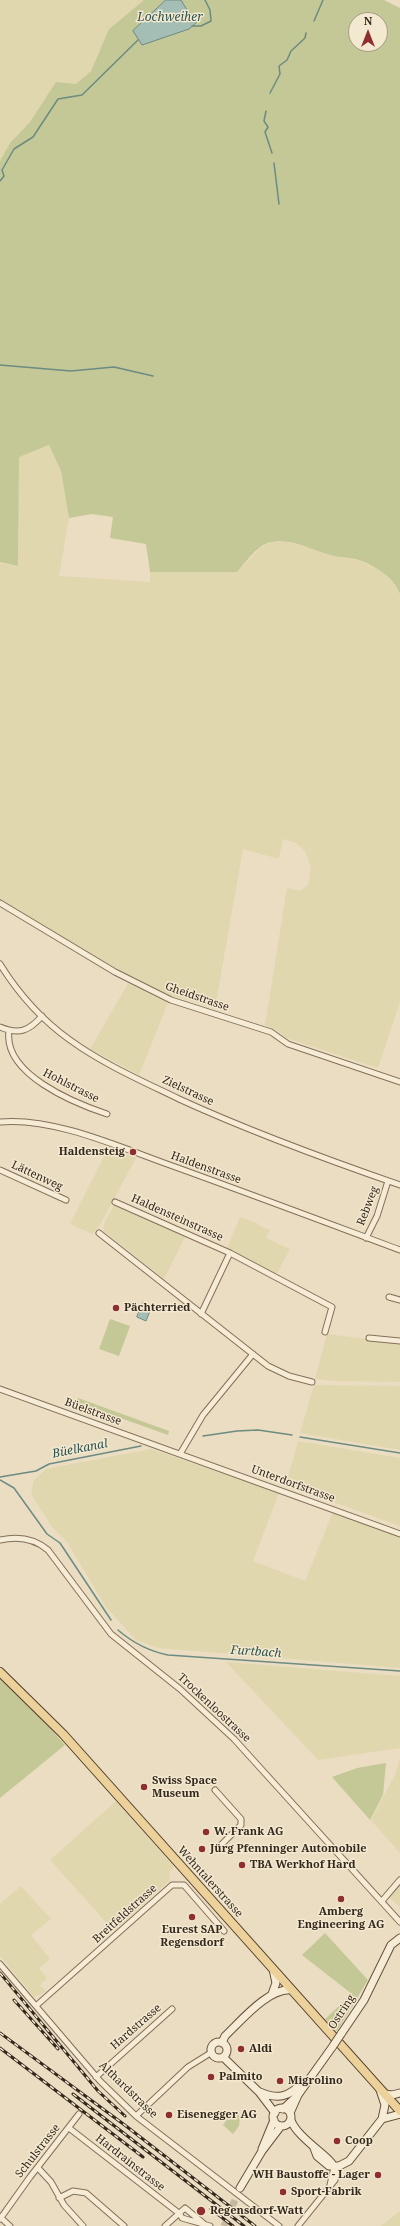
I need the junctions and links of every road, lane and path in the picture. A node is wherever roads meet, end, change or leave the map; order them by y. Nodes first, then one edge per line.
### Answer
1 (0, 903) edge
2 (0, 964) edge
3 (42, 1016) junction
4 (0, 1028) edge
5 (9, 1031) junction
6 (400, 1082) edge
7 (107, 1114) dead end
8 (0, 1122) edge
9 (0, 1170) edge
10 (388, 1181) junction
11 (400, 1185) edge
12 (66, 1200) dead end
13 (115, 1202) dead end
14 (99, 1233) dead end
15 (366, 1238) junction
16 (400, 1250) edge
17 (230, 1253) junction
18 (390, 1297) dead end
19 (400, 1300) edge
20 (202, 1314) junction
21 (326, 1332) dead end
22 (370, 1338) dead end
23 (400, 1341) edge
24 (253, 1354) junction
25 (312, 1382) dead end
26 (0, 1389) edge
27 (180, 1454) junction
28 (400, 1534) edge
29 (0, 1540) edge
30 (0, 1672) edge
31 (215, 1790) dead end
32 (220, 1846) dead end
33 (400, 1880) edge
34 (382, 1901) junction
35 (400, 1922) edge
36 (224, 1931) dead end
37 (400, 1938) edge
38 (0, 1964) edge
39 (272, 1968) junction
40 (292, 1990) junction
41 (272, 1994) junction
42 (37, 2005) junction
43 (172, 2009) dead end
44 (222, 2043) junction
45 (212, 2052) junction
46 (223, 2057) junction
47 (315, 2072) junction
48 (96, 2077) junction
49 (382, 2091) junction
50 (400, 2093) edge
51 (261, 2094) junction
52 (298, 2095) junction
53 (400, 2112) edge
54 (278, 2113) junction
55 (79, 2114) dead end
56 (136, 2116) junction
57 (382, 2119) junction
58 (287, 2121) junction
59 (69, 2128) junction
60 (262, 2151) junction
61 (334, 2167) junction
62 (38, 2168) junction
63 (240, 2188) tunnel mouth
64 (59, 2198) junction
65 (180, 2214) junction
66 (0, 2218) edge
67 (203, 2223) junction
68 (10, 2226) edge
69 (83, 2226) edge
70 (124, 2226) edge
71 (166, 2226) edge
72 (210, 2226) edge
73 (279, 2226) edge
74 (298, 2226) edge

1 - 6 street, Gheidstrasse
2 - 3 street, Zielstrasse
3 - 5 street
3 - 10 street, Zielstrasse
4 - 5 street
5 - 7 street, Hohlstrasse
8 - 15 street, Haldenstrasse
9 - 12 street, Lättenweg
10 - 11 street, Zielstrasse
10 - 15 street, Rebweg
13 - 17 street, Haldensteinstrasse
14 - 20 street
15 - 16 street, Haldenstrasse
17 - 20 street, Haldensteinstrasse
17 - 21 street, Haldensteinstrasse
18 - 19 street
20 - 24 street
22 - 23 street
24 - 25 street
24 - 27 street
26 - 27 street, Büelstrasse
27 - 28 street, Unterdorfstrasse
29 - 34 street, Trockenloostrasse
30 - 39 main road, Wehntalerstrasse
31 - 32 street
33 - 34 street
34 - 35 street, Trockenloostrasse
36 - 42 street, Breitfeldstrasse
37 - 47 main road, Ostring, bridge
38 - 42 street, Althardstrasse
39 - 40 main road, Wehntalerstrasse
39 - 41 main road
40 - 41 main road
40 - 49 main road, Wehntalerstrasse
41 - 44 main road
42 - 48 street, Althardstrasse
43 - 48 street, Hardstrasse
44 - 45 main road
44 - 46 main road
45 - 46 main road
45 - 56 street
46 - 51 main road
47 - 51 main road
47 - 52 main road, Ostring
48 - 56 street, Althardstrasse
49 - 50 main road
49 - 53 main road, Wehntalerstrasse
49 - 57 main road
51 - 54 main road
52 - 54 main road, Ostring
52 - 58 main road, Ostring
53 - 57 main road
54 - 58 main road
54 - 58 main road
54 - 60 main road, Ostring
55 - 59 street, Schulstrasse
56 - 73 street, Althardstrasse
57 - 61 main road
58 - 60 main road, Ostring
58 - 61 main road
59 - 62 street, Schulstrasse
59 - 65 street, Hardrainstrasse
60 - 63 main road, Ostring
61 - 74 street
62 - 64 street
62 - 66 street, Schulstrasse
64 - 69 street
64 - 70 street
65 - 67 street, Hardrainstrasse
65 - 67 street, Hardrainstrasse
65 - 71 street
66 - 68 street
67 - 72 street, Hardrainstrasse

